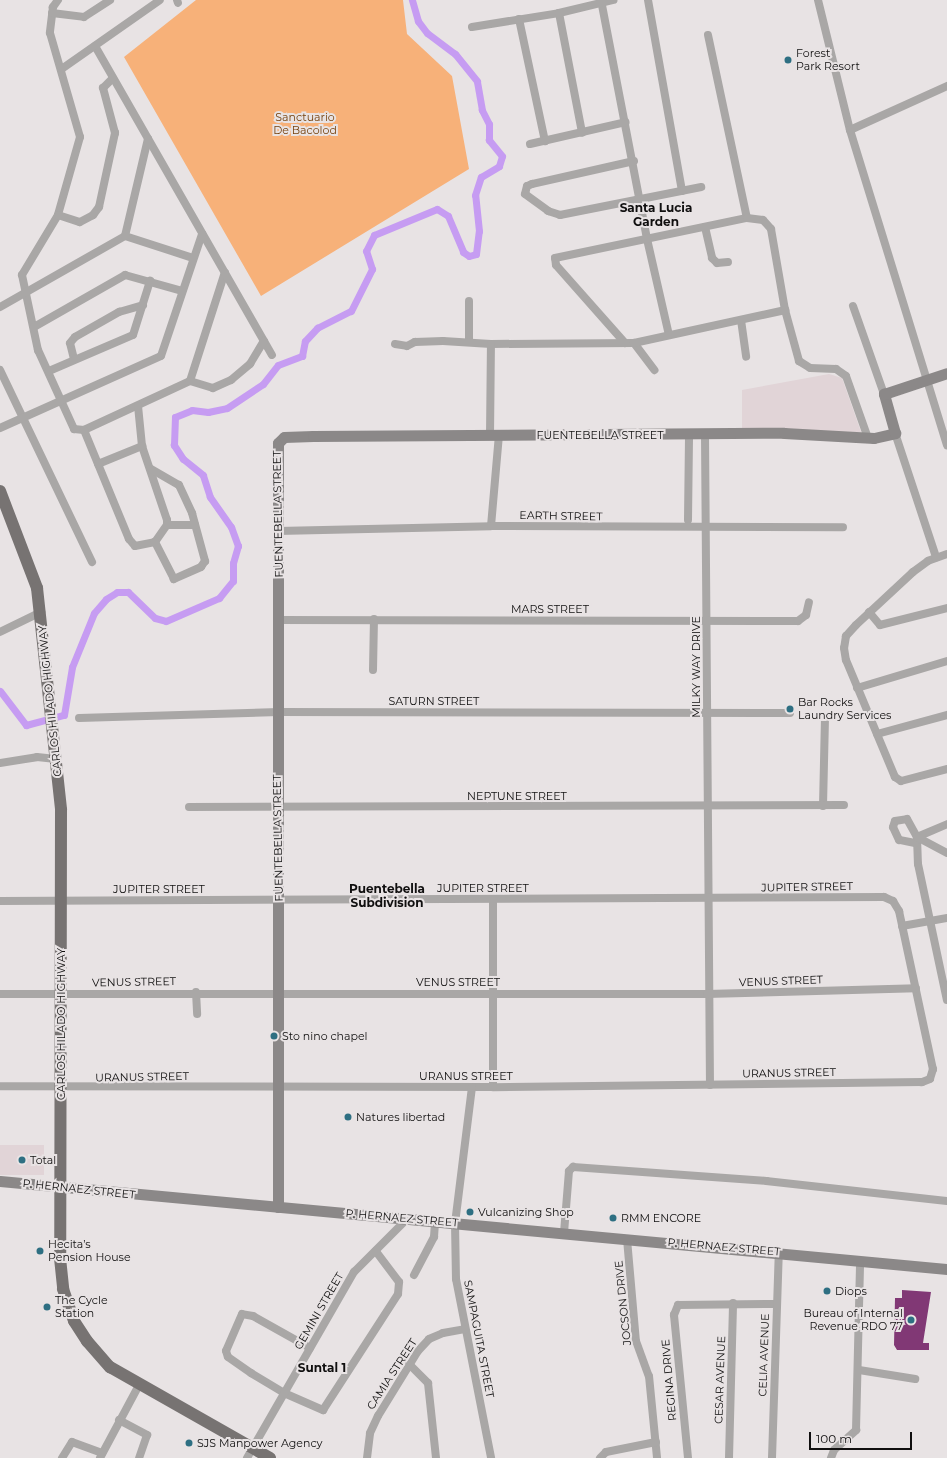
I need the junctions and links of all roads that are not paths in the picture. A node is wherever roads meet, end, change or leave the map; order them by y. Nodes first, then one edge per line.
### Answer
1 (58, 0) edge
2 (110, 0) edge
3 (160, 0) edge
4 (612, 0) edge
5 (648, 0) edge
6 (818, 0) edge
7 (602, 1) edge
8 (52, 13) junction
9 (559, 13) junction
10 (519, 19) junction
11 (472, 27) dead end
12 (708, 35) dead end
13 (95, 46) junction
14 (63, 68) junction
15 (113, 78) junction
16 (947, 86) edge
17 (626, 122) junction
18 (850, 130) junction
19 (582, 133) junction
20 (148, 139) junction
21 (545, 140) junction
22 (530, 144) dead end
23 (634, 161) junction
24 (701, 187) dead end
25 (682, 191) junction
26 (641, 199) junction
27 (58, 215) junction
28 (747, 218) junction
29 (705, 227) junction
30 (202, 234) junction
31 (125, 236) junction
32 (647, 239) junction
33 (193, 258) junction
34 (728, 262) dead end
35 (225, 272) junction
36 (150, 281) junction
37 (182, 291) junction
38 (25, 292) junction
39 (469, 301) dead end
40 (143, 305) junction
41 (853, 306) dead end
42 (0, 307) edge
43 (785, 310) junction
44 (741, 320) junction
45 (34, 327) junction
46 (669, 335) junction
47 (264, 341) junction
48 (469, 341) junction
49 (629, 343) junction
50 (395, 344) dead end
51 (491, 344) junction
52 (272, 355) dead end
53 (746, 357) dead end
54 (74, 359) junction
55 (0, 370) edge
56 (654, 370) dead end
57 (49, 371) junction
58 (947, 373) edge
59 (926, 380) junction
60 (190, 381) junction
61 (884, 394) junction
62 (62, 401) junction
63 (138, 406) junction
64 (22, 417) junction
65 (0, 428) edge
66 (84, 430) junction
67 (895, 433) junction
68 (495, 435) junction
69 (689, 435) junction
70 (705, 435) junction
71 (868, 438) junction
72 (947, 445) edge
73 (142, 446) junction
74 (98, 464) junction
75 (151, 468) junction
76 (0, 491) edge
77 (4, 508) edge
78 (688, 520) dead end
79 (167, 525) junction
80 (194, 525) junction
81 (491, 526) junction
82 (843, 527) dead end
83 (706, 528) junction
84 (278, 531) junction
85 (155, 542) junction
86 (947, 554) edge
87 (936, 557) junction
88 (92, 562) dead end
89 (809, 602) dead end
90 (947, 608) edge
91 (41, 612) junction
92 (869, 612) junction
93 (374, 619) junction
94 (278, 620) junction
95 (707, 621) junction
96 (0, 632) edge
97 (947, 661) edge
98 (373, 670) dead end
99 (857, 688) junction
100 (279, 712) junction
101 (706, 713) junction
102 (790, 713) dead end
103 (947, 715) edge
104 (79, 718) dead end
105 (825, 718) dead end
106 (877, 734) junction
107 (56, 759) junction
108 (0, 763) edge
109 (947, 769) edge
110 (844, 805) dead end
111 (823, 806) junction
112 (189, 807) dead end
113 (277, 807) junction
114 (706, 807) junction
115 (947, 824) edge
116 (916, 840) junction
117 (947, 853) edge
118 (61, 899) junction
119 (493, 899) junction
120 (279, 900) junction
121 (708, 900) junction
122 (0, 901) edge
123 (947, 918) edge
124 (930, 921) junction
125 (902, 926) junction
126 (916, 988) junction
127 (196, 992) junction
128 (279, 992) junction
129 (0, 994) edge
130 (494, 994) junction
131 (707, 994) junction
132 (60, 995) junction
133 (947, 1000) edge
134 (197, 1014) dead end
135 (710, 1085) junction
136 (0, 1086) edge
137 (279, 1087) junction
138 (472, 1087) junction
139 (493, 1087) junction
140 (60, 1089) junction
141 (0, 1181) edge
142 (61, 1188) junction
143 (947, 1201) edge
144 (278, 1207) junction
145 (408, 1218) junction
146 (435, 1221) junction
147 (455, 1223) junction
148 (564, 1233) junction
149 (628, 1239) junction
150 (376, 1251) junction
151 (779, 1252) junction
152 (860, 1261) junction
153 (947, 1269) edge
154 (414, 1275) dead end
155 (733, 1303) junction
156 (776, 1304) junction
157 (465, 1329) junction
158 (310, 1348) junction
159 (409, 1364) junction
160 (859, 1370) junction
161 (915, 1379) dead end
162 (139, 1385) junction
163 (284, 1393) junction
164 (119, 1420) junction
165 (656, 1442) junction
166 (250, 1453) edge
167 (101, 1456) edge
168 (62, 1458) edge
169 (139, 1458) edge
170 (270, 1458) edge
171 (367, 1458) edge
172 (436, 1458) edge
173 (491, 1458) edge
174 (600, 1458) edge
175 (657, 1458) edge
176 (688, 1458) edge
177 (729, 1458) edge
178 (772, 1458) edge
179 (831, 1458) edge

1 - 8 street
2 - 8 street
3 - 13 street
4 - 7 street
5 - 25 street
6 - 18 street
7 - 9 street
7 - 17 street
8 - 14 street
9 - 10 street
9 - 19 street
10 - 11 street
10 - 21 street
12 - 28 street
13 - 14 street
13 - 15 street
14 - 27 street
15 - 20 street
15 - 27 street
16 - 18 street
17 - 19 street
17 - 23 street
18 - 59 street
19 - 21 street
20 - 30 street
20 - 31 street
21 - 22 street
23 - 26 street
23 - 26 street
24 - 25 street
25 - 26 street
26 - 32 street
27 - 38 street
28 - 29 street
28 - 43 street
29 - 32 street
29 - 34 street
30 - 33 street
30 - 35 street
31 - 33 street
31 - 38 street
32 - 46 street
32 - 49 street
33 - 37 street
35 - 47 street
35 - 60 street
36 - 37 street
36 - 40 street
36 - 45 street
37 - 62 street
38 - 42 street
38 - 45 street
39 - 48 street
40 - 54 street
40 - 54 street
41 - 61 street
43 - 44 street
43 - 71 street
44 - 46 street
44 - 53 street
45 - 57 street
46 - 49 street
47 - 52 street
47 - 60 street
48 - 50 street
48 - 51 street
49 - 51 street
49 - 56 street
51 - 68 street
54 - 57 street
55 - 64 street
57 - 62 street
58 - 59 street
59 - 61 street
59 - 72 street
60 - 63 street
61 - 67 street
62 - 64 street
62 - 66 street
63 - 66 street
63 - 73 street
64 - 65 street
64 - 88 street
66 - 74 street
67 - 71 street, FUENTEBELLA STREET
67 - 87 street
68 - 69 street, FUENTEBELLA STREET
68 - 81 street
68 - 84 street, FUENTEBELLA STREET
69 - 70 street, FUENTEBELLA STREET
69 - 78 street
70 - 71 street, FUENTEBELLA STREET
70 - 83 street, MILKY WAY DRIVE
73 - 74 street
73 - 75 street
74 - 85 street
75 - 79 street
75 - 80 street
76 - 77 main road, CARLOS HILADO HIGHWAY
77 - 91 main road, CARLOS HILADO HIGHWAY
79 - 80 street
79 - 85 street
80 - 85 street
81 - 83 street, EARTH STREET
81 - 84 street, EARTH STREET
82 - 83 street, EARTH STREET
83 - 95 street, MILKY WAY DRIVE
84 - 94 street, FUENTEBELLA STREET
86 - 87 street
87 - 92 street
89 - 95 street, MARS STREET
90 - 92 street
91 - 96 street
91 - 107 main road, CARLOS HILADO HIGHWAY
92 - 99 street
93 - 94 street, MARS STREET
93 - 95 street, MARS STREET
93 - 98 street
94 - 100 street, FUENTEBELLA STREET
95 - 101 street, MILKY WAY DRIVE
97 - 99 street
99 - 106 street
100 - 101 street, SATURN STREET
100 - 104 street, SATURN STREET
100 - 113 street, FUENTEBELLA STREET
101 - 102 street, SATURN STREET
101 - 114 street, MILKY WAY DRIVE
103 - 106 street
105 - 111 street
106 - 109 street
107 - 108 street
107 - 118 main road, CARLOS HILADO HIGHWAY
110 - 111 street, NEPTUNE STREET
111 - 114 street, NEPTUNE STREET
112 - 113 street, NEPTUNE STREET
113 - 114 street, NEPTUNE STREET
113 - 120 street, FUENTEBELLA STREET
114 - 121 street, MILKY WAY DRIVE
115 - 116 street
116 - 117 street
116 - 124 street
118 - 120 street, JUPITER STREET
118 - 122 street, JUPITER STREET
118 - 132 main road, CARLOS HILADO HIGHWAY
119 - 120 street, JUPITER STREET
119 - 121 street, JUPITER STREET
119 - 130 street
120 - 128 street, FUENTEBELLA STREET
121 - 125 street, JUPITER STREET
121 - 131 street, MILKY WAY DRIVE
123 - 124 street
124 - 125 street
124 - 133 street
125 - 126 street
126 - 131 street, VENUS STREET
126 - 135 street, URANUS STREET
127 - 128 street, VENUS STREET
127 - 132 street, VENUS STREET
127 - 134 street
128 - 130 street, VENUS STREET
128 - 137 street, FUENTEBELLA STREET
129 - 132 street, VENUS STREET
130 - 131 street, VENUS STREET
130 - 139 street
131 - 135 street, MILKY WAY DRIVE
132 - 140 main road, CARLOS HILADO HIGHWAY
135 - 139 street, URANUS STREET
136 - 140 street, URANUS STREET
137 - 138 street, URANUS STREET
137 - 140 street, URANUS STREET
137 - 144 street, FUENTEBELLA STREET
138 - 139 street, URANUS STREET
138 - 147 street, SAMPAGUITA STREET
140 - 142 main road, CARLOS HILADO HIGHWAY
141 - 142 street, P. HERNAEZ STREET
142 - 144 street, P. HERNAEZ STREET
142 - 162 main road, CARLOS HILADO HIGHWAY
143 - 148 street
144 - 145 street, P. HERNAEZ STREET
145 - 146 street, P. HERNAEZ STREET
145 - 150 street, GEMINI STREET
146 - 147 street, P. HERNAEZ STREET
146 - 154 street
147 - 148 street, P. HERNAEZ STREET
147 - 157 street, SAMPAGUITA STREET
148 - 149 street, P. HERNAEZ STREET
149 - 151 street, P. HERNAEZ STREET
149 - 165 street, JOCSON DRIVE
150 - 158 street, GEMINI STREET
150 - 163 street
151 - 152 street, P. HERNAEZ STREET
151 - 156 street, CELIA AVENUE
152 - 153 street, P. HERNAEZ STREET
152 - 160 street
155 - 156 street
155 - 176 street, REGINA DRIVE
155 - 177 street, CESAR AVENUE
156 - 178 street, CELIA AVENUE
157 - 159 street, CAMIA STREET
157 - 173 street, SAMPAGUITA STREET
158 - 163 street, GEMINI STREET
158 - 163 street
159 - 171 street, CAMIA STREET
159 - 172 street
160 - 161 street
160 - 179 street
162 - 164 street
162 - 166 main road, CARLOS HILADO HIGHWAY
163 - 166 street, GEMINI STREET
164 - 167 street
164 - 169 street
165 - 174 street
165 - 175 street, JOCSON DRIVE
166 - 170 main road, CARLOS HILADO HIGHWAY
167 - 168 street

